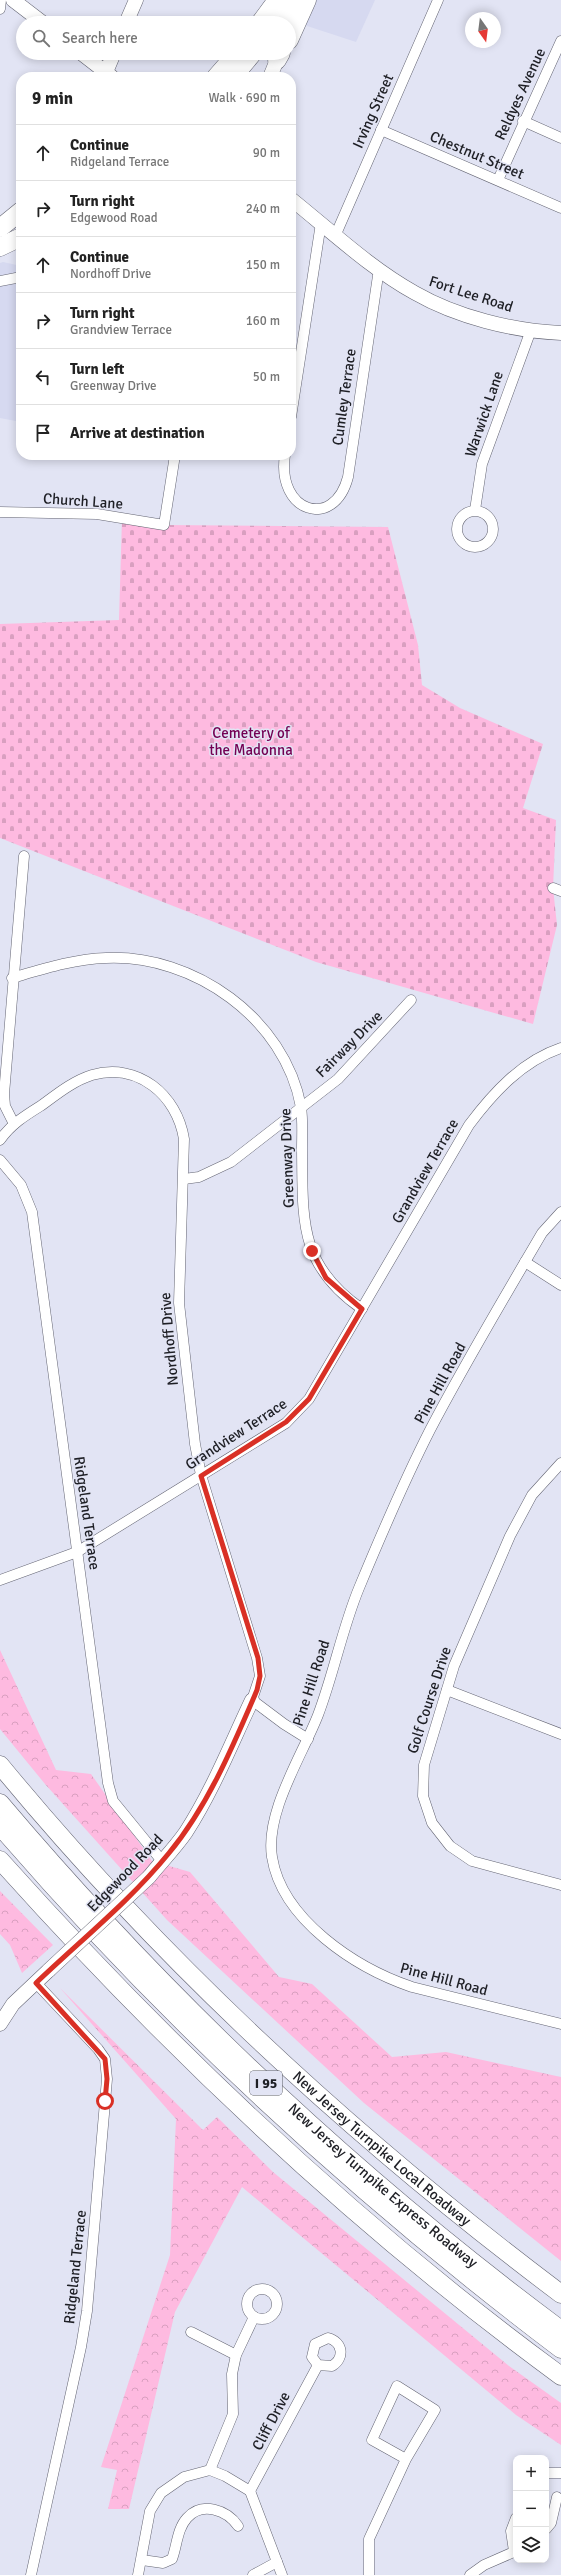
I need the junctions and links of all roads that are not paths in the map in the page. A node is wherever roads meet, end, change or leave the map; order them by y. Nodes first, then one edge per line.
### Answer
1 (1, 0) edge
2 (13, 0) edge
3 (136, 0) edge
4 (277, 0) edge
5 (292, 0) edge
6 (307, 0) edge
7 (438, 0) edge
8 (0, 9) edge
9 (34, 16) edge
10 (129, 16) edge
11 (265, 16) edge
12 (281, 16) edge
13 (296, 24) edge
14 (561, 41) edge
15 (90, 60) edge
16 (112, 60) edge
17 (231, 60) edge
18 (247, 60) edge
19 (278, 60) edge
20 (105, 72) edge
21 (110, 72) edge
22 (220, 72) edge
23 (237, 72) edge
24 (272, 72) edge
25 (524, 122) junction
26 (381, 130) junction
27 (561, 138) edge
28 (498, 180) junction
29 (296, 203) edge
30 (561, 208) edge
31 (16, 215) edge
32 (321, 223) junction
33 (16, 224) edge
34 (0, 228) edge
35 (0, 232) edge
36 (336, 234) junction
37 (16, 239) edge
38 (16, 244) edge
39 (0, 247) edge
40 (379, 269) junction
41 (16, 278) edge
42 (0, 281) edge
43 (531, 330) junction
44 (561, 333) edge
45 (296, 385) edge
46 (174, 460) edge
47 (285, 460) edge
48 (475, 510) dead end
49 (0, 512) edge
50 (24, 856) dead end
51 (12, 978) junction
52 (410, 1000) dead end
53 (561, 1048) edge
54 (301, 1108) junction
55 (14, 1124) junction
56 (0, 1140) edge
57 (0, 1160) edge
58 (184, 1179) junction
59 (561, 1212) edge
60 (525, 1262) junction
61 (561, 1286) edge
62 (362, 1309) junction
63 (561, 1463) edge
64 (201, 1476) junction
65 (77, 1552) junction
66 (0, 1580) edge
67 (447, 1690) junction
68 (252, 1700) junction
69 (561, 1734) edge
70 (308, 1739) junction
71 (0, 1765) edge
72 (0, 1803) edge
73 (0, 1826) edge
74 (0, 1860) edge
75 (162, 1862) junction
76 (561, 1885) edge
77 (36, 1983) junction
78 (0, 2024) edge
79 (561, 2024) edge
80 (561, 2294) edge
81 (254, 2317) dead end
82 (561, 2330) edge
83 (191, 2332) dead end
84 (561, 2349) edge
85 (236, 2355) junction
86 (318, 2365) dead end
87 (561, 2376) edge
88 (406, 2459) junction
89 (210, 2470) junction
90 (549, 2473) edge
91 (561, 2473) edge
92 (250, 2491) junction
93 (557, 2498) dead end
94 (238, 2526) dead end
95 (513, 2526) edge
96 (548, 2527) edge
97 (513, 2541) edge
98 (513, 2552) edge
99 (142, 2560) junction
100 (277, 2562) junction
101 (31, 2575) edge
102 (138, 2575) edge
103 (253, 2575) edge
104 (282, 2575) edge
105 (369, 2575) edge
106 (470, 2575) edge

1 - 8 street
2 - 9 main road
3 - 10 main road
4 - 11 highway
5 - 12 highway
6 - 13 highway
7 - 26 street, Irving Street
14 - 25 street, Reldyes Avenue
15 - 20 main road
16 - 21 main road
17 - 22 highway
18 - 23 highway
19 - 24 main road
25 - 27 street
25 - 28 street, Reldyes Avenue
26 - 28 street, Chestnut Street
26 - 36 street, Irving Street
28 - 30 street, Chestnut Street
29 - 32 main road, Fort Lee Road
31 - 34 highway
32 - 36 main road, Fort Lee Road
32 - 45 street
33 - 35 highway
36 - 40 main road, Fort Lee Road
37 - 39 highway
38 - 39 highway
40 - 43 main road, Fort Lee Road
40 - 47 street, Cumley Terrace
41 - 42 street
43 - 44 main road, Fort Lee Road
43 - 48 street, Warwick Lane
46 - 49 street, Church Lane
50 - 51 street
51 - 54 street, Greenway Drive
51 - 55 street
52 - 54 street, Fairway Drive
53 - 62 street, Grandview Terrace
54 - 58 street, Fairway Drive
54 - 62 street, Greenway Drive
55 - 56 street, Nordhoff Drive
55 - 58 street, Nordhoff Drive
57 - 65 street, Ridgeland Terrace
58 - 64 street, Nordhoff Drive
59 - 60 street, Pine Hill Road
60 - 61 street
60 - 70 street, Pine Hill Road
62 - 64 street, Grandview Terrace
63 - 67 street, Golf Course Drive
64 - 65 street, Grandview Terrace
64 - 68 street, Nordhoff Drive
65 - 66 street, Grandview Terrace
65 - 75 street, Ridgeland Terrace
67 - 69 street
67 - 76 street, Golf Course Drive
68 - 70 street
68 - 75 main road, Edgewood Road
70 - 79 street, Pine Hill Road
71 - 80 highway, New Jersey Turnpike Local Roadway / I 95
72 - 82 highway, New Jersey Turnpike Express Roadway / I 95
73 - 84 highway, New Jersey Turnpike Express Roadway / I 95
74 - 87 highway, I 95
75 - 77 main road, Edgewood Road, bridge
77 - 78 main road, Edgewood Road
77 - 101 street, Ridgeland Terrace
81 - 85 street
83 - 85 street
85 - 89 street
86 - 92 street, Cliff Drive
88 - 88 street
88 - 105 street
89 - 92 street
89 - 99 street
90 - 91 street
92 - 100 street
93 - 96 street
94 - 99 street
95 - 97 street
98 - 106 street
99 - 102 street
100 - 103 street
100 - 104 street

